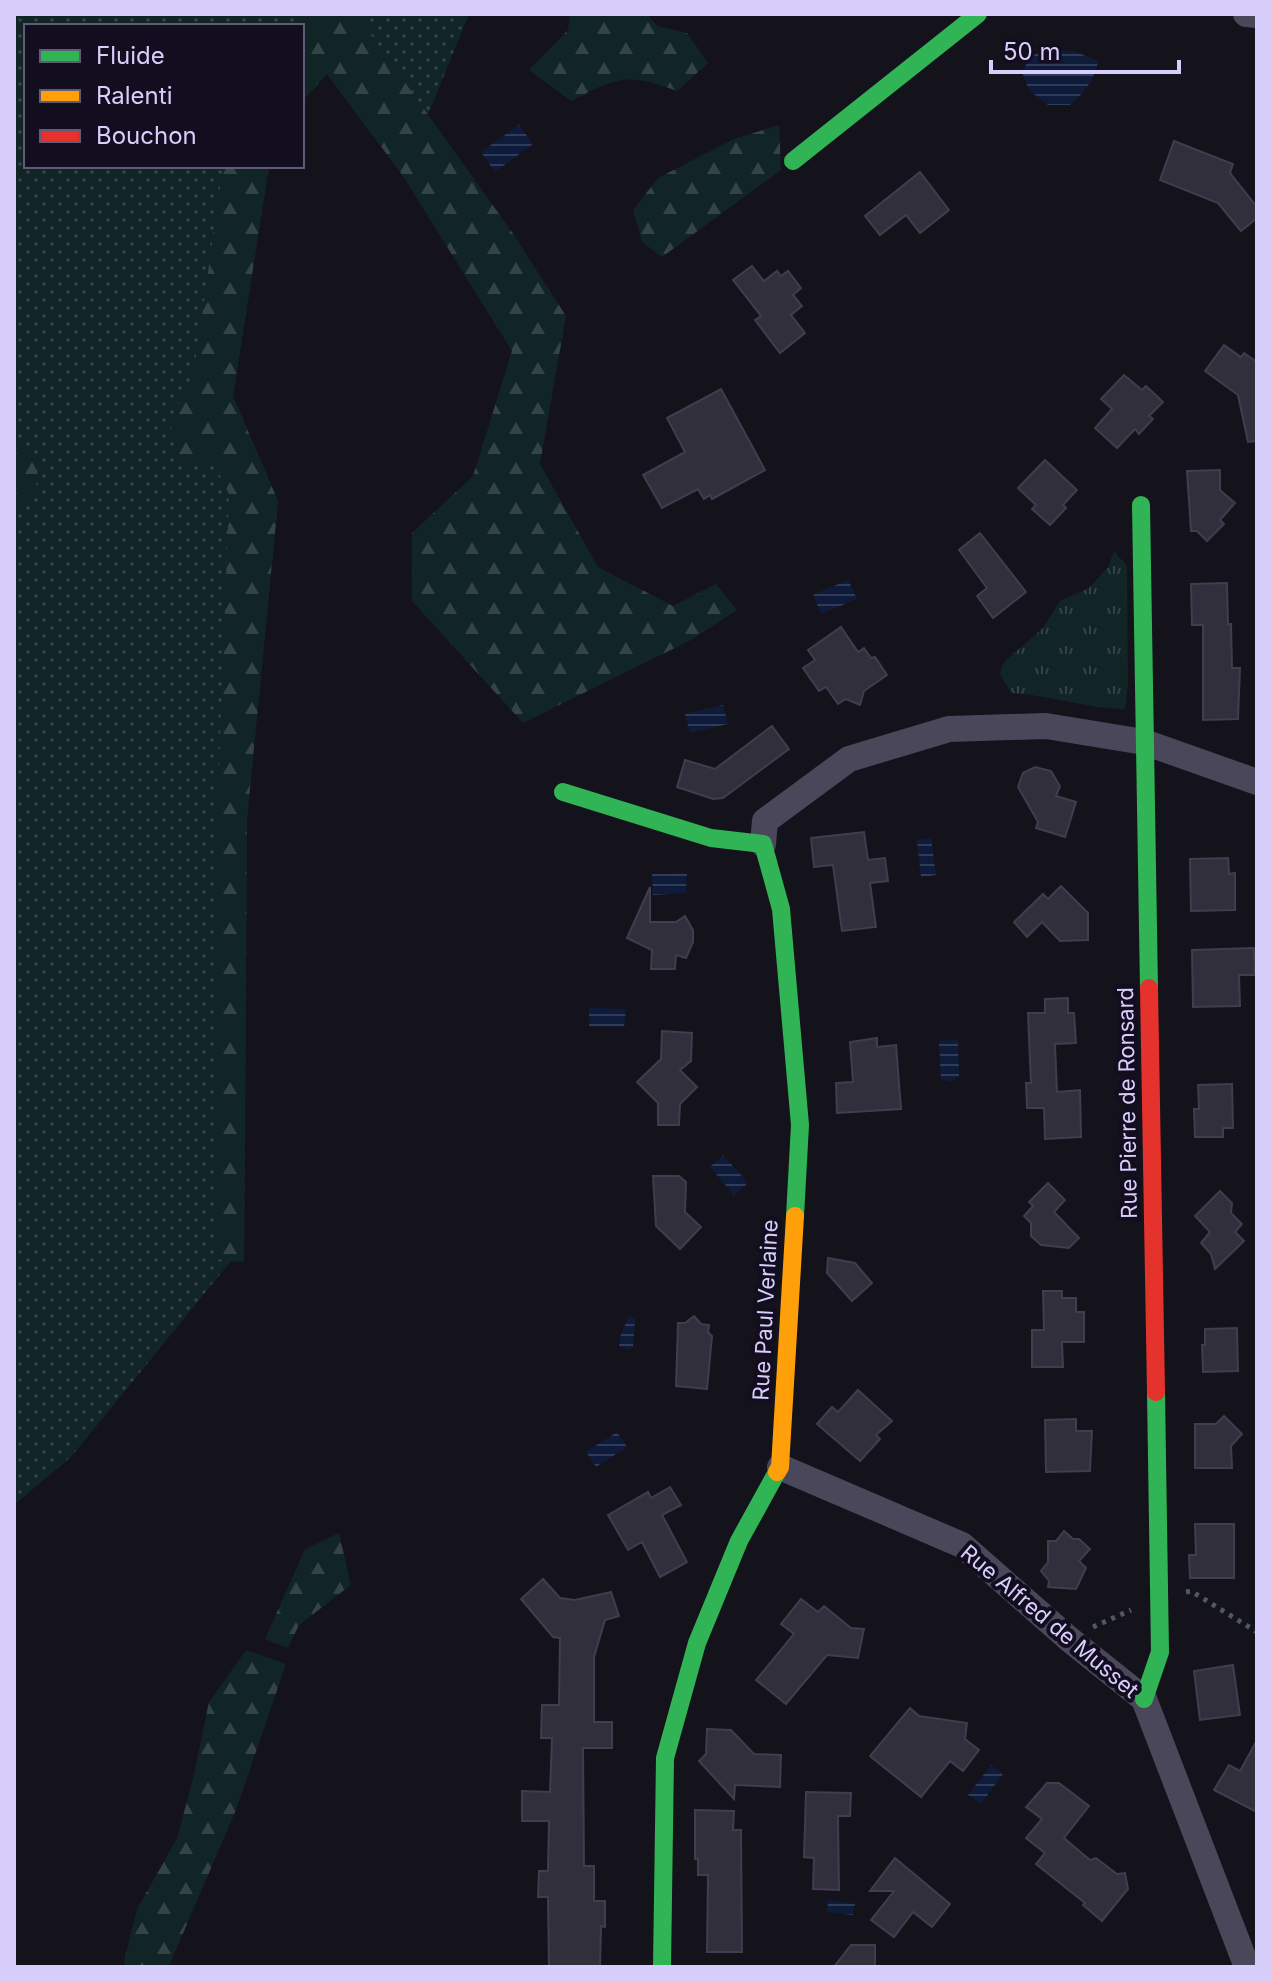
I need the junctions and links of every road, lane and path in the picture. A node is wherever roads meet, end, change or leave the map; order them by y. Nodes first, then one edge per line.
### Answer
1 (978, 14) edge
2 (1246, 14) edge
3 (1257, 15) edge
4 (793, 161) dead end
5 (1141, 505) dead end
6 (1144, 742) junction
7 (1257, 782) edge
8 (563, 792) dead end
9 (763, 844) junction
10 (780, 1467) junction
11 (1159, 1597) junction
12 (1257, 1632) edge
13 (1069, 1639) junction
14 (1144, 1699) junction
15 (662, 1967) edge
16 (1247, 1967) edge

1 - 4 street
2 - 3 street
5 - 6 street, Rue Pierre de Ronsard
6 - 7 street
6 - 9 street
6 - 11 street, Rue Pierre de Ronsard
8 - 9 street
9 - 10 street, Rue Paul Verlaine
10 - 13 street, Rue Alfred de Musset
10 - 15 street, Rue Paul Verlaine
11 - 12 path
11 - 13 path
11 - 14 street, Rue Pierre de Ronsard
13 - 14 street, Rue Alfred de Musset
14 - 16 street, Rue Alfred de Musset

